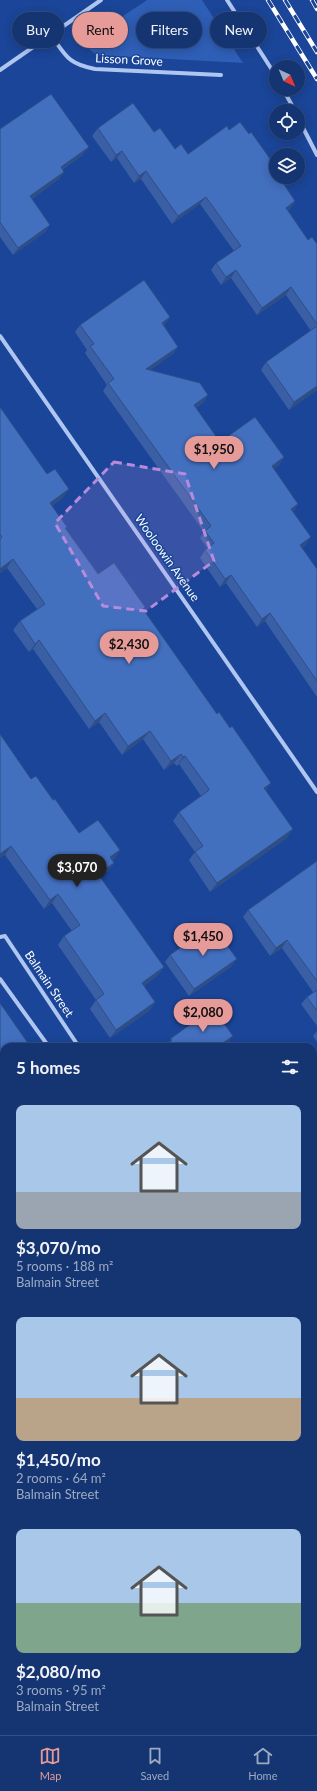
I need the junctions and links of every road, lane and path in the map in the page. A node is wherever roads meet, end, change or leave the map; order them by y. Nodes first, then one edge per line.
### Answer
1 (101, 0) edge
2 (227, 0) edge
3 (64, 25) edge
4 (31, 48) edge
5 (60, 48) edge
6 (269, 65) edge
7 (0, 70) edge
8 (221, 75) dead end
9 (305, 132) edge
10 (317, 155) edge
11 (0, 336) edge
12 (317, 792) edge
13 (0, 937) edge
14 (0, 979) edge
15 (46, 1043) edge
16 (76, 1043) edge

1 - 3 street
2 - 6 street
4 - 7 street
5 - 8 street, Lisson Grove
9 - 10 street
11 - 12 street, Wooloowin Avenue
13 - 16 street, Balmain Street
14 - 15 street

